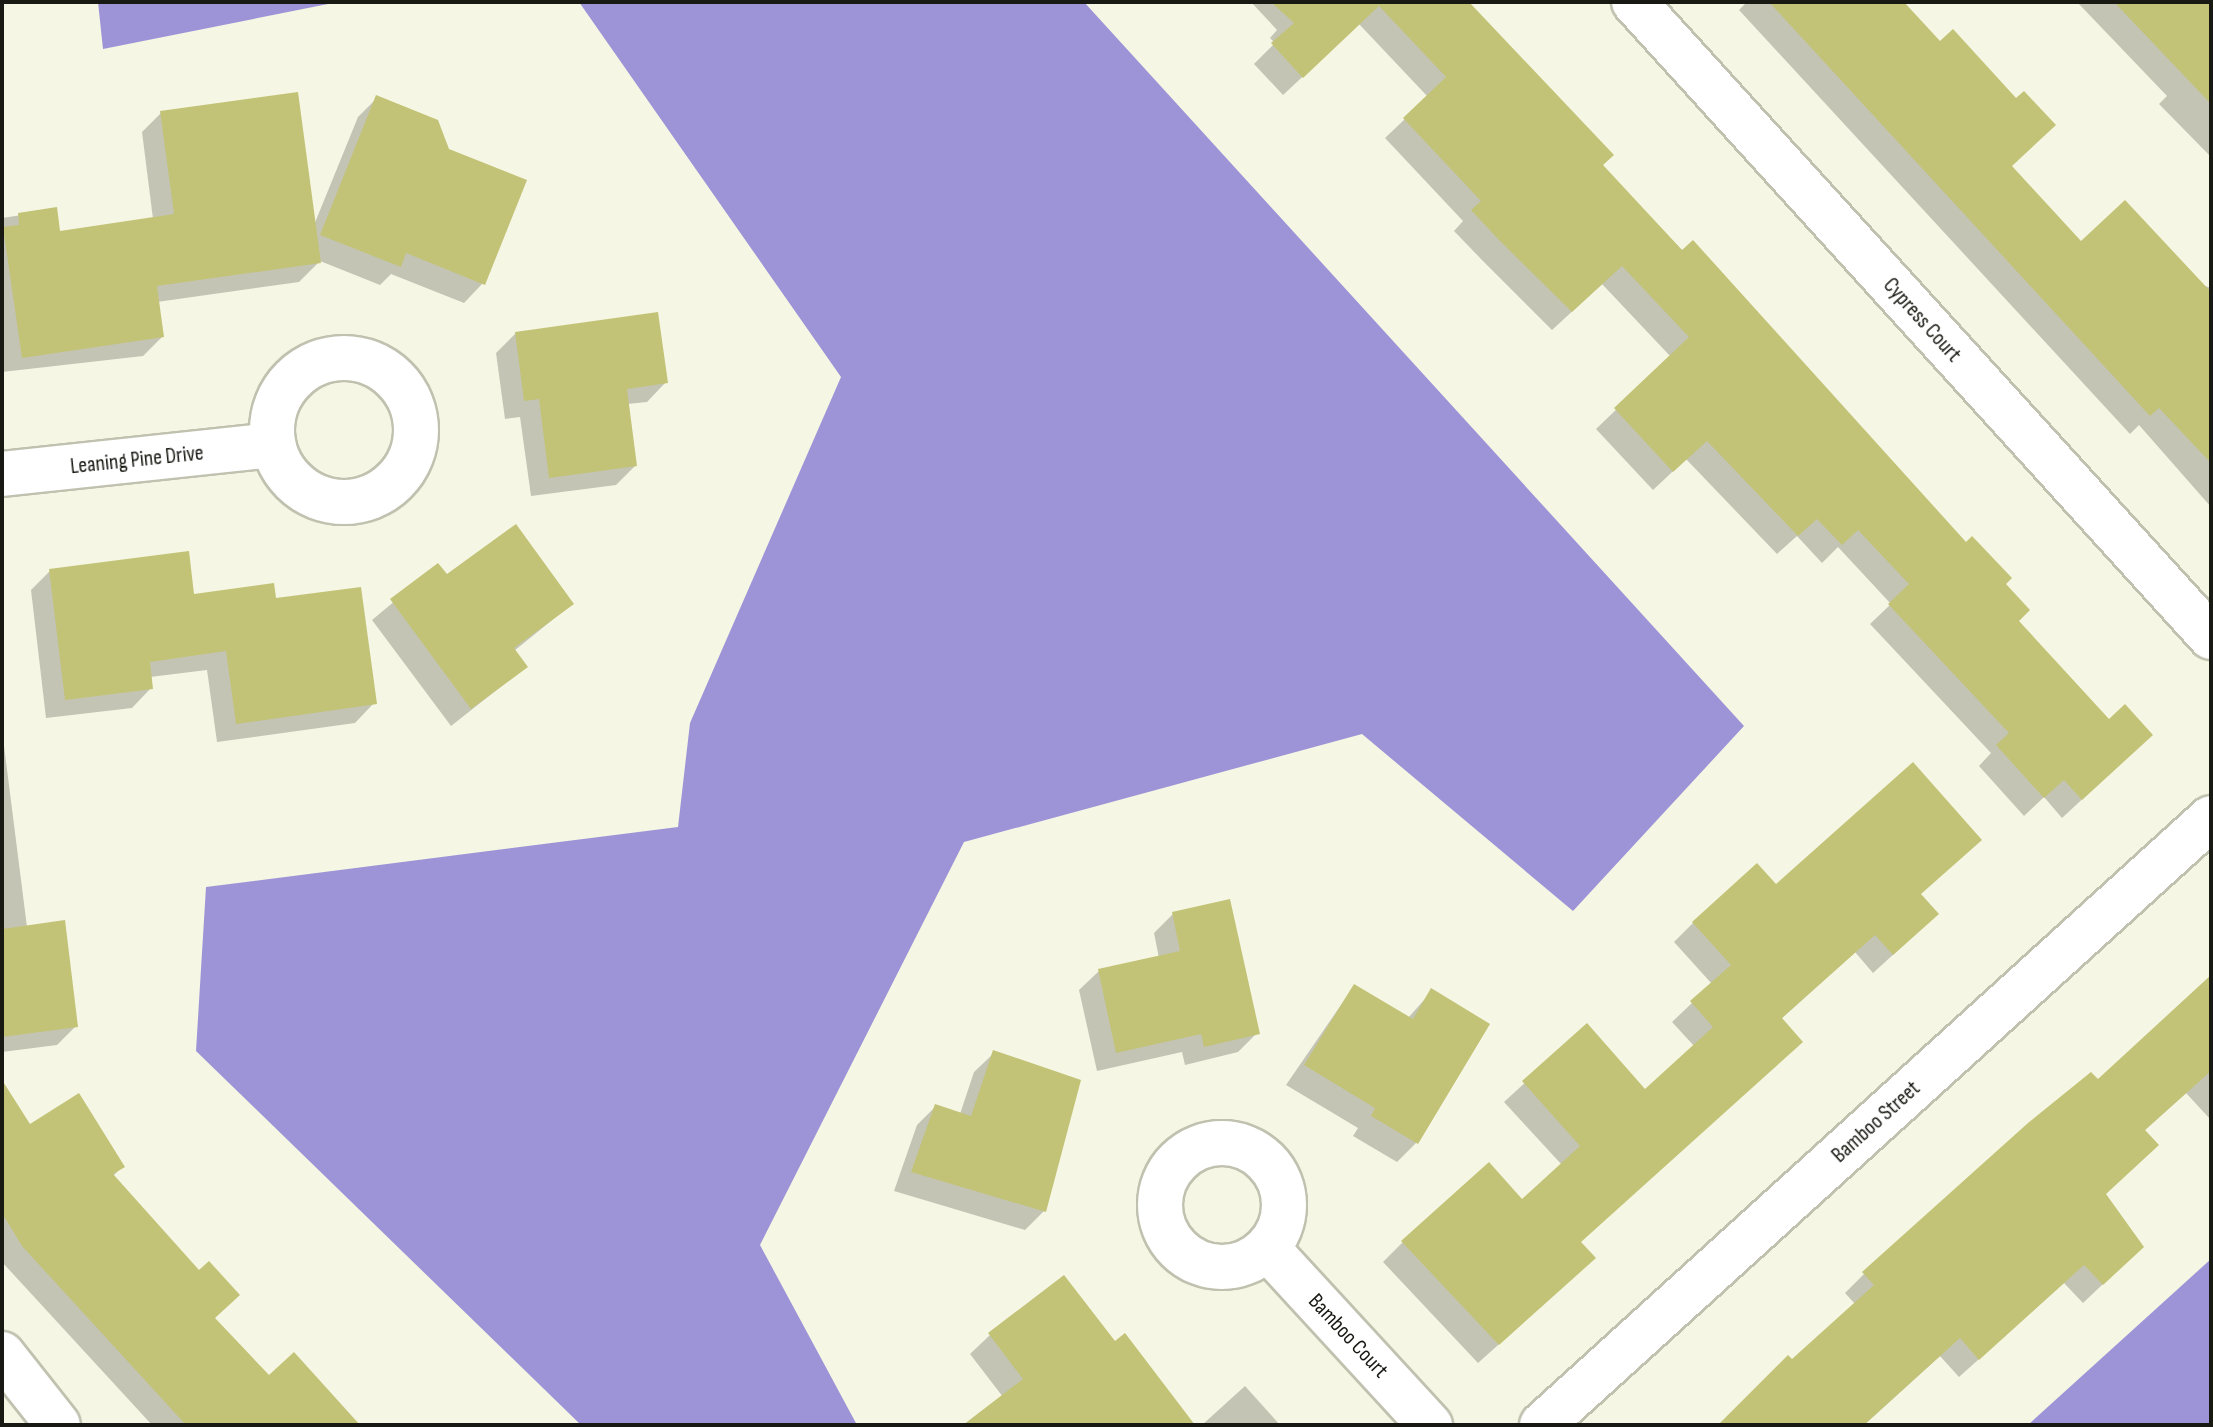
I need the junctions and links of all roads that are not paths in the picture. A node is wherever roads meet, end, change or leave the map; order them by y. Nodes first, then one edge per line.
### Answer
1 (1634, 2) edge
2 (273, 445) dead end
3 (2, 474) edge
4 (2211, 637) edge
5 (2211, 818) edge
6 (1267, 1248) dead end
7 (2, 1354) edge
8 (58, 1425) edge
9 (1430, 1425) edge
10 (1542, 1425) edge

1 - 4 street, Cypress Court
2 - 3 street, Leaning Pine Drive
5 - 10 street, Bamboo Street
6 - 9 street, Bamboo Court
7 - 8 street

